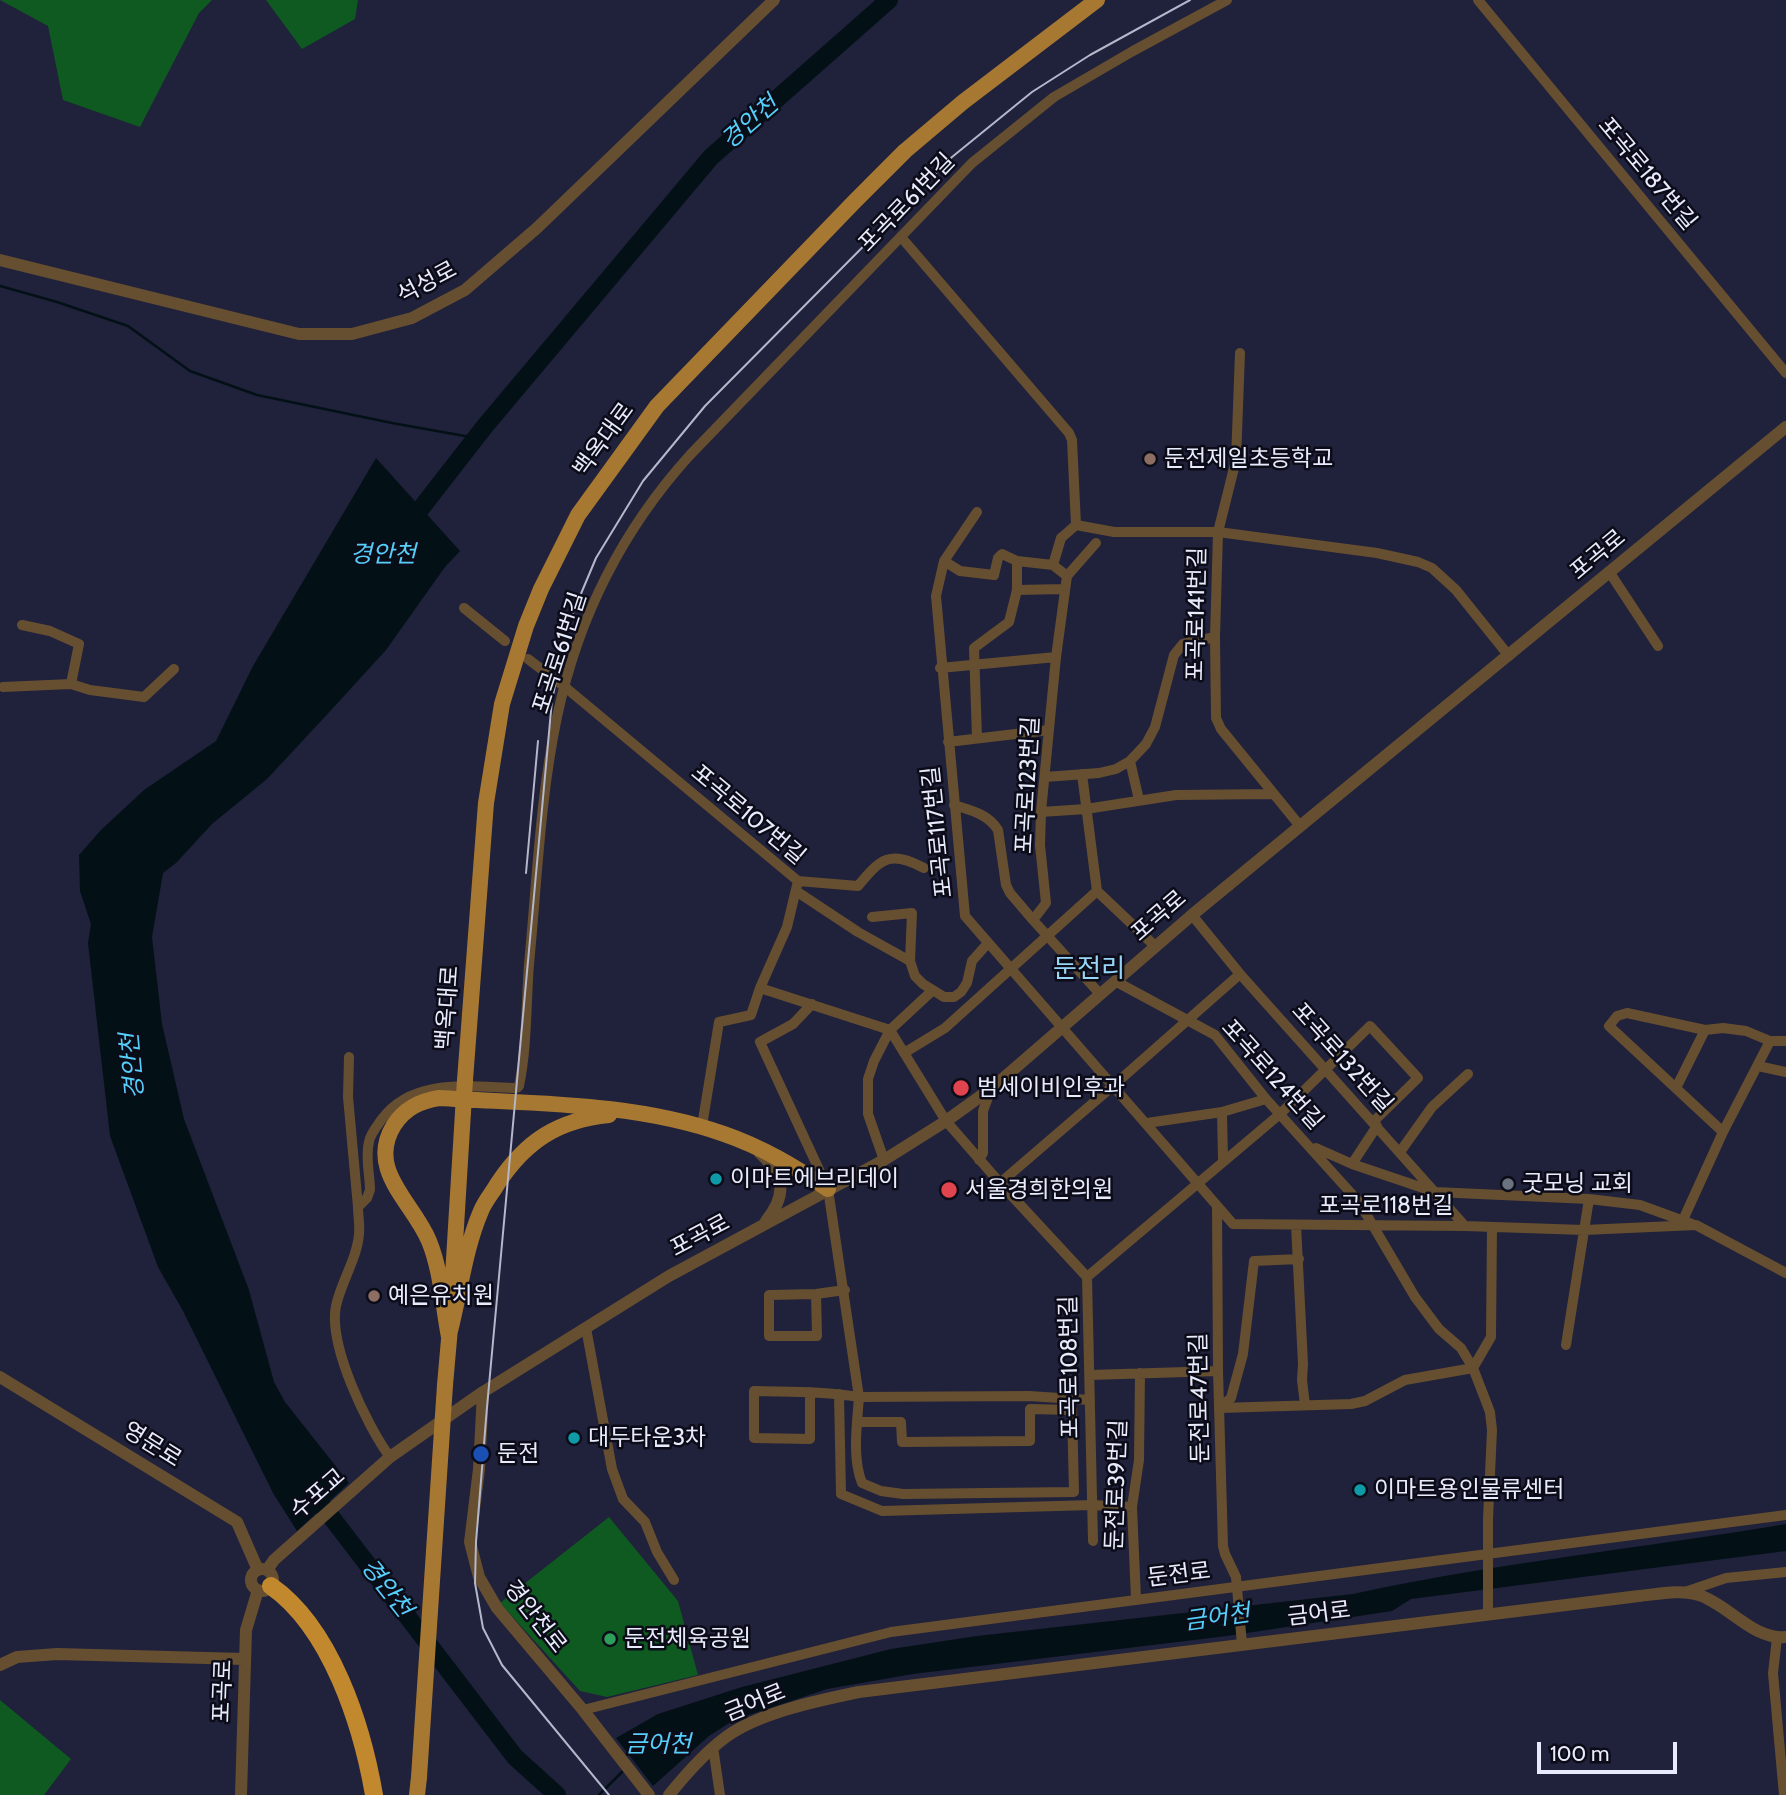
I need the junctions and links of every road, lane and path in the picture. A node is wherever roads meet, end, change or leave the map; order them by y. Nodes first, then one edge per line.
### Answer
1 (774, 0) edge
2 (1097, 0) edge
3 (1227, 0) edge
4 (1478, 0) edge
5 (901, 237) junction
6 (0, 260) edge
7 (1240, 353) dead end
8 (1786, 373) edge
9 (1786, 427) edge
10 (977, 512) dead end
11 (1076, 525) junction
12 (1218, 532) junction
13 (1097, 543) dead end
14 (944, 561) junction
15 (1017, 561) junction
16 (1053, 565) junction
17 (1610, 573) junction
18 (1067, 576) junction
19 (1065, 589) junction
20 (1017, 590) junction
21 (464, 608) dead end
22 (22, 625) dead end
23 (1215, 637) junction
24 (505, 641) dead end
25 (1658, 646) dead end
26 (1509, 656) junction
27 (1056, 657) junction
28 (528, 659) dead end
29 (973, 664) junction
30 (940, 667) junction
31 (174, 669) dead end
32 (71, 684) junction
33 (1, 686) edge
34 (565, 687) junction
35 (1049, 730) junction
36 (977, 738) junction
37 (948, 742) junction
38 (1130, 761) junction
39 (1082, 774) junction
40 (1045, 777) junction
41 (1273, 793) junction
42 (1139, 800) junction
43 (954, 805) junction
44 (1086, 808) junction
45 (1041, 812) junction
46 (1300, 826) junction
47 (924, 869) dead end
48 (797, 886) junction
49 (1097, 891) junction
50 (1192, 915) junction
51 (872, 917) dead end
52 (1033, 920) junction
53 (1047, 936) junction
54 (988, 943) junction
55 (1156, 947) junction
56 (910, 961) junction
57 (1010, 968) junction
58 (1240, 974) junction
59 (1115, 981) junction
60 (760, 988) junction
61 (933, 990) junction
62 (1100, 994) junction
63 (812, 1004) junction
64 (1185, 1020) junction
65 (1064, 1027) junction
66 (890, 1030) junction
67 (1705, 1030) junction
68 (1770, 1041) junction
69 (1786, 1041) edge
70 (904, 1053) junction
71 (349, 1058) dead end
72 (1758, 1066) junction
73 (1324, 1069) junction
74 (1786, 1072) edge
75 (1468, 1074) dead end
76 (1114, 1085) junction
77 (992, 1088) junction
78 (1676, 1088) junction
79 (1266, 1099) junction
80 (638, 1112) junction
81 (1222, 1112) junction
82 (1280, 1114) junction
83 (946, 1121) junction
84 (1147, 1124) junction
85 (1375, 1124) junction
86 (702, 1126) junction
87 (1723, 1132) junction
88 (750, 1144) junction
89 (1310, 1145) junction
90 (1400, 1152) junction
91 (884, 1160) junction
92 (979, 1160) junction
93 (1223, 1160) junction
94 (1352, 1164) junction
95 (1197, 1181) junction
96 (999, 1183) junction
97 (828, 1189) junction
98 (1436, 1192) junction
99 (1589, 1199) junction
100 (1217, 1206) junction
101 (358, 1207) junction
102 (1683, 1220) junction
103 (1296, 1225) junction
104 (1696, 1225) junction
105 (762, 1226) junction
106 (1465, 1226) junction
107 (1374, 1227) junction
108 (1492, 1227) junction
109 (1584, 1230) junction
110 (1299, 1259) junction
111 (1786, 1273) edge
112 (1087, 1277) junction
113 (845, 1290) junction
114 (816, 1294) junction
115 (586, 1328) junction
116 (449, 1337) junction
117 (1566, 1345) dead end
118 (1473, 1368) junction
119 (1218, 1371) junction
120 (1140, 1373) junction
121 (1090, 1375) junction
122 (0, 1377) edge
123 (483, 1392) junction
124 (810, 1392) junction
125 (839, 1394) junction
126 (859, 1397) junction
127 (1090, 1400) junction
128 (1306, 1405) junction
129 (1220, 1408) junction
130 (857, 1422) junction
131 (390, 1457) junction
132 (379, 1468) joint
133 (1092, 1505) junction
134 (1132, 1507) junction
135 (1786, 1515) edge
136 (1093, 1541) dead end
137 (284, 1551) joint
138 (1488, 1557) junction
139 (1786, 1572) edge
140 (264, 1579) junction
141 (674, 1580) dead end
142 (1237, 1587) junction
143 (1685, 1592) junction
144 (1136, 1599) junction
145 (1488, 1610) junction
146 (1782, 1638) edge
147 (1242, 1644) junction
148 (244, 1659) junction
149 (0, 1665) edge
150 (583, 1710) junction
151 (713, 1747) junction
152 (647, 1792) edge
153 (241, 1795) edge
154 (374, 1795) edge
155 (417, 1795) edge
156 (669, 1795) edge
157 (720, 1795) edge
158 (1784, 1795) edge

1 - 6 street, 석성로
2 - 116 main road, 백옥대로, bridge
3 - 5 street, 포곡로61번길
4 - 8 street, 포곡로187번길
5 - 11 street
5 - 34 street, 포곡로61번길
7 - 12 street
9 - 17 street, 포곡로
10 - 14 street
11 - 12 street, 포곡로141번길
11 - 16 street
12 - 23 street, 포곡로141번길
12 - 26 street
13 - 18 street
14 - 15 street
14 - 30 street, 포곡로117번길
15 - 16 street
15 - 20 street
16 - 18 street
17 - 25 street
17 - 26 street, 포곡로
18 - 19 street, 포곡로123번길
19 - 20 street
19 - 27 street, 포곡로123번길
20 - 29 street
21 - 24 street
22 - 32 street
23 - 38 street
23 - 41 street, 포곡로141번길
26 - 46 street, 포곡로
27 - 29 street
27 - 35 street, 포곡로123번길
28 - 34 street, 포곡로107번길
29 - 30 street
29 - 36 street
30 - 37 street, 포곡로117번길
31 - 32 street
32 - 33 street
34 - 48 street, 포곡로107번길
34 - 101 street, 포곡로61번길
35 - 36 street
35 - 40 street, 포곡로123번길
36 - 37 street
37 - 43 street, 포곡로117번길
38 - 39 street
38 - 42 street
39 - 40 street
39 - 44 street
40 - 45 street, 포곡로123번길
41 - 42 street
41 - 46 street, 포곡로141번길
42 - 44 street
43 - 52 street
43 - 54 street, 포곡로117번길
44 - 45 street
44 - 49 street
45 - 52 street, 포곡로123번길
46 - 50 street, 포곡로
47 - 48 street
48 - 56 street
48 - 60 street, 포곡로107번길
49 - 53 street
49 - 55 street
50 - 55 street, 포곡로
50 - 58 street, 포곡로132번길
51 - 56 street
52 - 53 street
53 - 57 street
53 - 62 street
54 - 57 street, 포곡로117번길
54 - 61 street
55 - 59 street, 포곡로
56 - 61 street
57 - 65 street, 포곡로117번길
57 - 70 street
58 - 64 street
58 - 73 street, 포곡로132번길
59 - 62 street, 포곡로
59 - 64 street, 포곡로124번길
60 - 63 street
60 - 86 street, 포곡로107번길
61 - 66 street
62 - 65 street, 포곡로
63 - 66 street
63 - 97 street
64 - 76 street
64 - 79 street, 포곡로124번길
65 - 76 street, 포곡로118번길
65 - 77 street, 포곡로
66 - 70 street
66 - 91 street
67 - 68 street
67 - 78 street
67 - 78 street
68 - 69 street
68 - 72 street
70 - 83 street
71 - 101 street
72 - 74 street
72 - 87 street
73 - 82 street
73 - 85 street, 포곡로132번길
73 - 85 street
75 - 90 street
76 - 84 street, 포곡로118번길
76 - 96 street
77 - 83 street, 포곡로
77 - 92 street
78 - 87 street
79 - 81 street
79 - 82 street, 포곡로124번길
80 - 86 main road
80 - 116 main road
80 - 116 main road
81 - 84 street
81 - 93 street
82 - 89 street, 포곡로124번길
82 - 93 street
83 - 91 street, 포곡로
83 - 92 street, 포곡로108번길
84 - 95 street, 포곡로118번길
85 - 90 street, 포곡로132번길
85 - 94 street
86 - 88 main road
87 - 102 street
88 - 97 main road
88 - 105 street
89 - 94 street
89 - 107 street, 포곡로124번길
90 - 98 street, 포곡로132번길
91 - 97 street, 포곡로
92 - 96 street, 포곡로108번길
93 - 95 street
94 - 98 street
95 - 100 street, 포곡로118번길
95 - 112 street
96 - 112 street, 포곡로108번길
97 - 105 street, 포곡로
97 - 113 street
98 - 99 street
98 - 106 street, 포곡로132번길
99 - 102 street
99 - 109 street
100 - 103 street, 포곡로118번길
100 - 119 street, 둔전로47번길
101 - 131 street, 포곡로61번길
102 - 104 street
103 - 107 street, 포곡로118번길
103 - 110 street
104 - 109 street, 포곡로118번길
104 - 111 street
105 - 115 street, 포곡로
106 - 107 street, 포곡로118번길
106 - 108 street, 포곡로118번길
107 - 118 street, 포곡로124번길
108 - 109 street, 포곡로118번길
108 - 118 street
109 - 117 street
110 - 128 street
110 - 129 street
112 - 121 street, 포곡로108번길
113 - 114 street
113 - 126 street
114 - 114 street
115 - 123 street, 포곡로
115 - 141 street
116 - 155 main road, bridge
118 - 128 street
118 - 138 street, 포곡로124번길
119 - 120 street
119 - 129 street, 둔전로47번길
120 - 121 street
120 - 134 street, 둔전로39번길
121 - 127 street, 포곡로108번길
122 - 140 street, 영문로
123 - 131 street, 포곡로
123 - 150 street, 경안천로
124 - 124 street
124 - 125 street
125 - 126 street
125 - 133 street
126 - 127 street
126 - 130 street
127 - 133 street, 포곡로108번길
128 - 129 street
129 - 142 street, 둔전로47번길
130 - 130 street
131 - 132 street, 포곡로
132 - 137 street, 수포교
133 - 134 street
133 - 136 street, 포곡로108번길
134 - 144 street, 둔전로39번길
135 - 138 street, 둔전로
137 - 140 street, 포곡로
138 - 142 street, 둔전로
138 - 145 street, 포곡로124번길
139 - 143 street
140 - 148 street, 포곡로
140 - 154 highway
142 - 144 street, 둔전로
142 - 147 street, 둔전로47번길
143 - 145 street, 금어로
143 - 146 street, 금어로
144 - 150 street, 둔전로
145 - 147 street, 금어로
146 - 158 street
147 - 151 street, 금어로
148 - 149 street
148 - 153 street, 포곡로
150 - 152 street, 경안천로
151 - 156 street, 금어로
151 - 157 street

